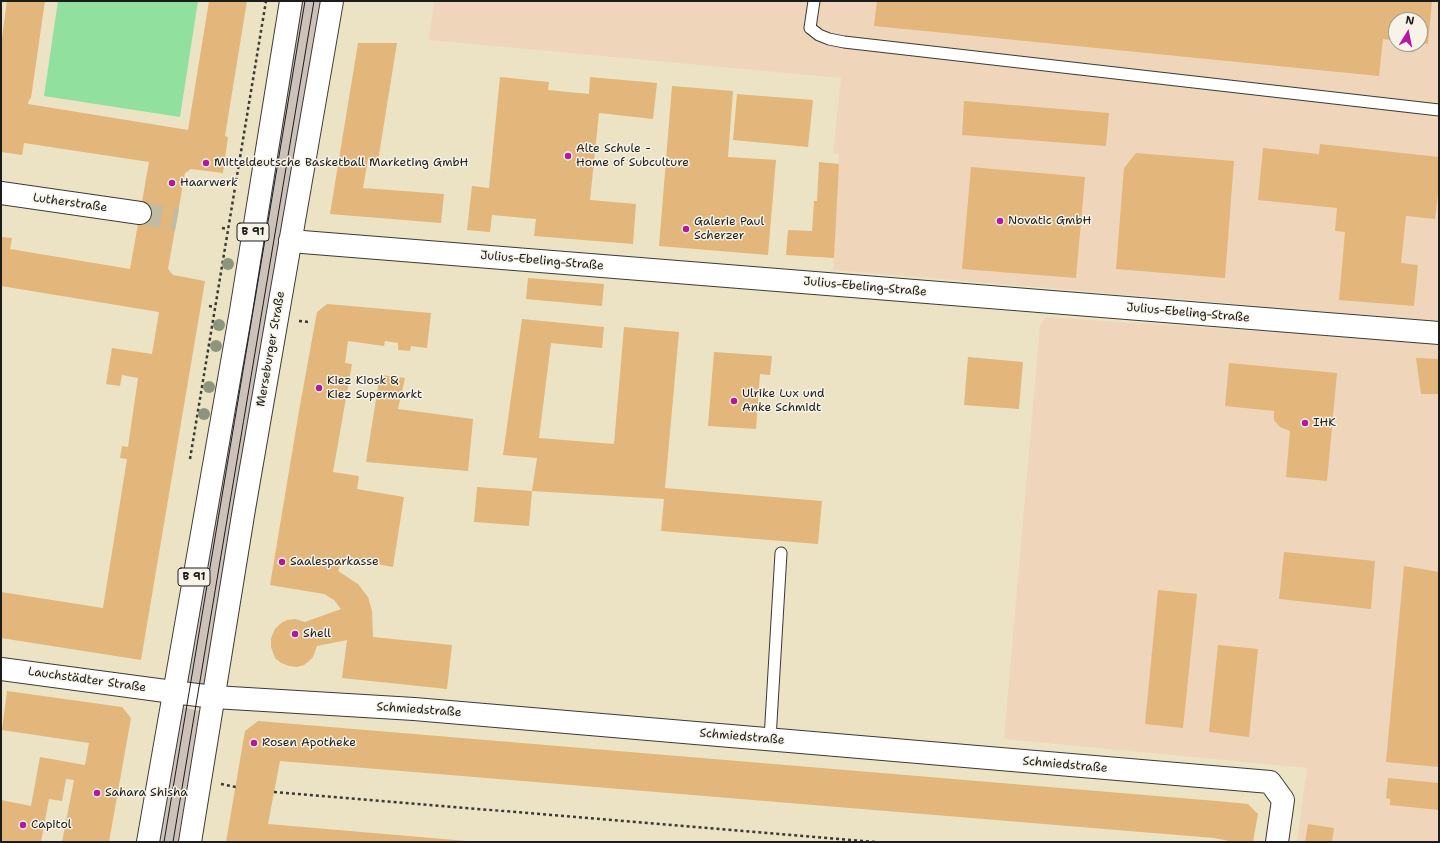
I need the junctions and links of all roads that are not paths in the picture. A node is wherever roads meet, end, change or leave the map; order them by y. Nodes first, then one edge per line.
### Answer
1 (291, 1) edge
2 (332, 1) edge
3 (814, 1) edge
4 (1439, 110) edge
5 (1, 193) edge
6 (140, 213) tunnel mouth
7 (290, 241) junction
8 (1439, 333) edge
9 (781, 553) dead end
10 (1, 669) edge
11 (173, 692) junction
12 (214, 696) junction
13 (770, 739) junction
14 (148, 842) edge
15 (190, 842) edge
16 (1277, 842) edge

1 - 11 street, B 91
2 - 7 street, Merseburger Straße
3 - 4 lane
5 - 6 street, Lutherstraße
7 - 8 street, Julius-Ebeling-Straße
7 - 12 street, Merseburger Straße
9 - 13 lane
10 - 11 street, Lauchstädter Straße
11 - 12 street
11 - 14 street, B 91
12 - 13 street, Schmiedstraße
12 - 15 street, Merseburger Straße
13 - 16 street, Schmiedstraße

